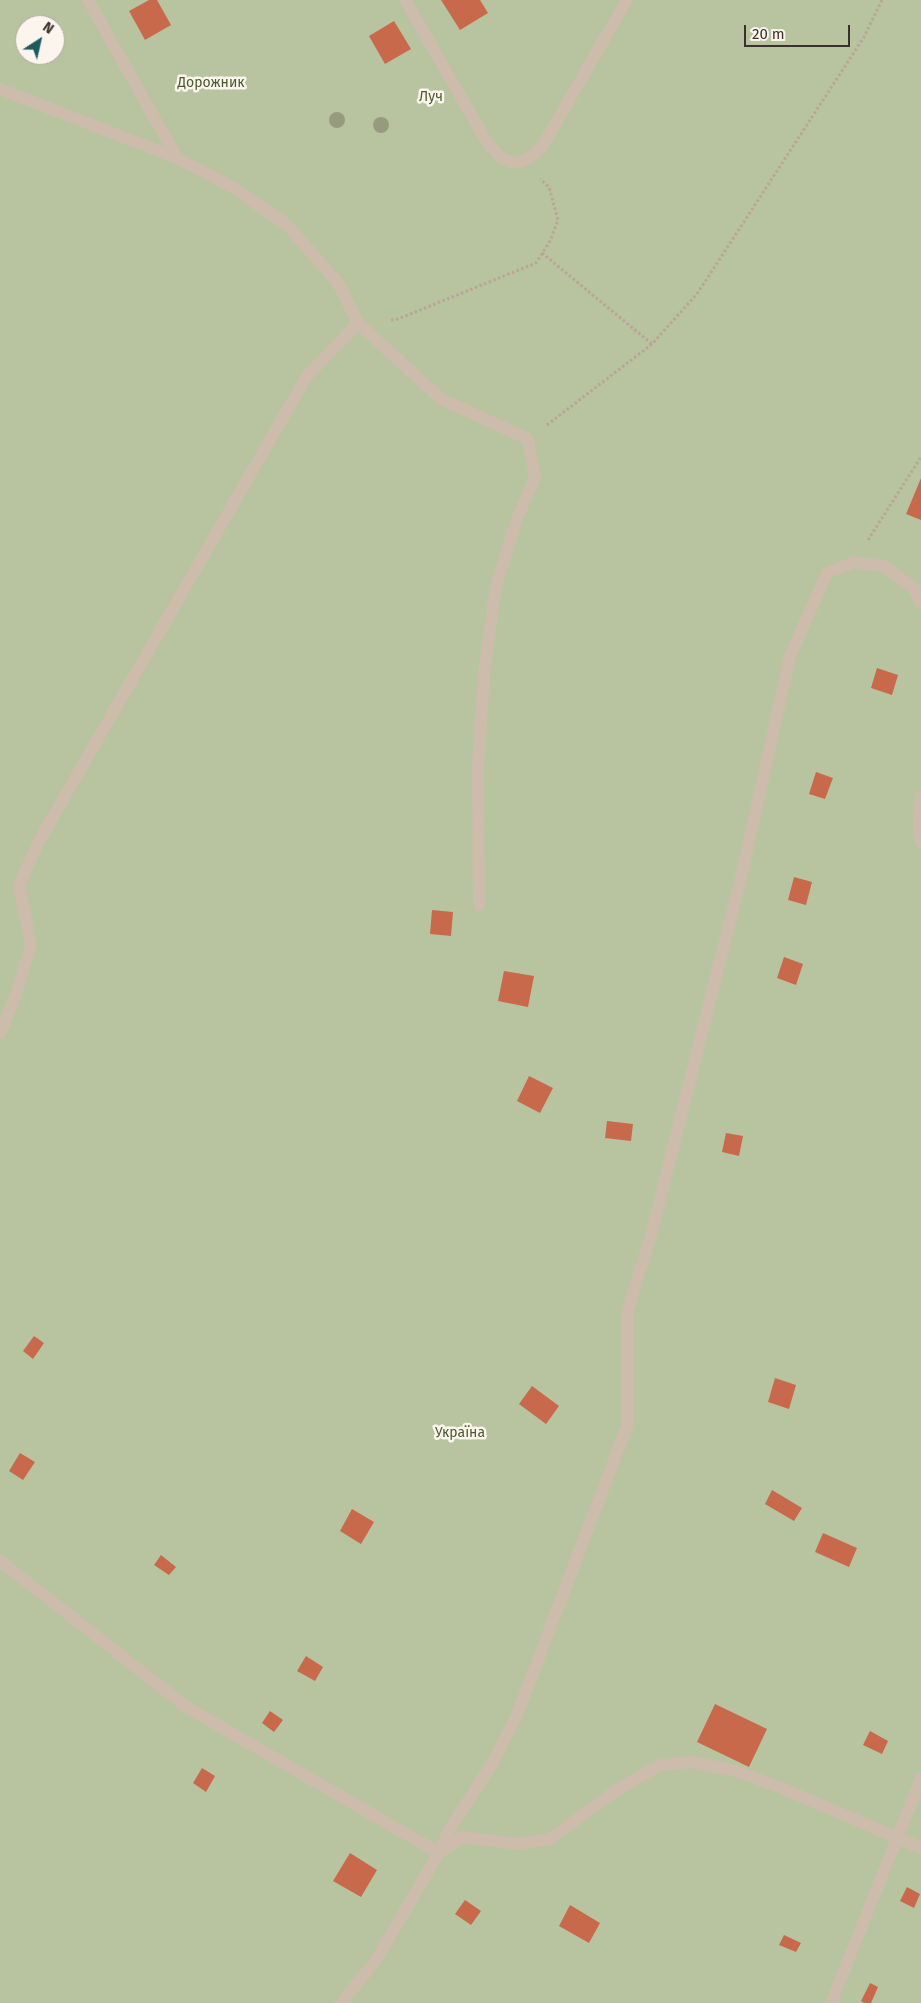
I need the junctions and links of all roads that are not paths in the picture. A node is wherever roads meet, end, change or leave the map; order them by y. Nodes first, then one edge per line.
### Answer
1 (88, 0) edge
2 (405, 0) edge
3 (627, 0) edge
4 (0, 89) edge
5 (177, 158) junction
6 (358, 324) junction
7 (921, 604) edge
8 (921, 796) edge
9 (921, 842) edge
10 (479, 905) dead end
11 (0, 1033) edge
12 (0, 1561) edge
13 (921, 1778) edge
14 (896, 1836) junction
15 (921, 1848) edge
16 (439, 1853) junction
17 (341, 2003) edge
18 (831, 2003) edge

1 - 5 street
2 - 3 street
4 - 5 street
5 - 6 street
6 - 10 street
6 - 11 street
7 - 16 street
8 - 9 street
12 - 16 street
13 - 14 street
14 - 15 street
14 - 16 street
14 - 18 street
16 - 17 street

